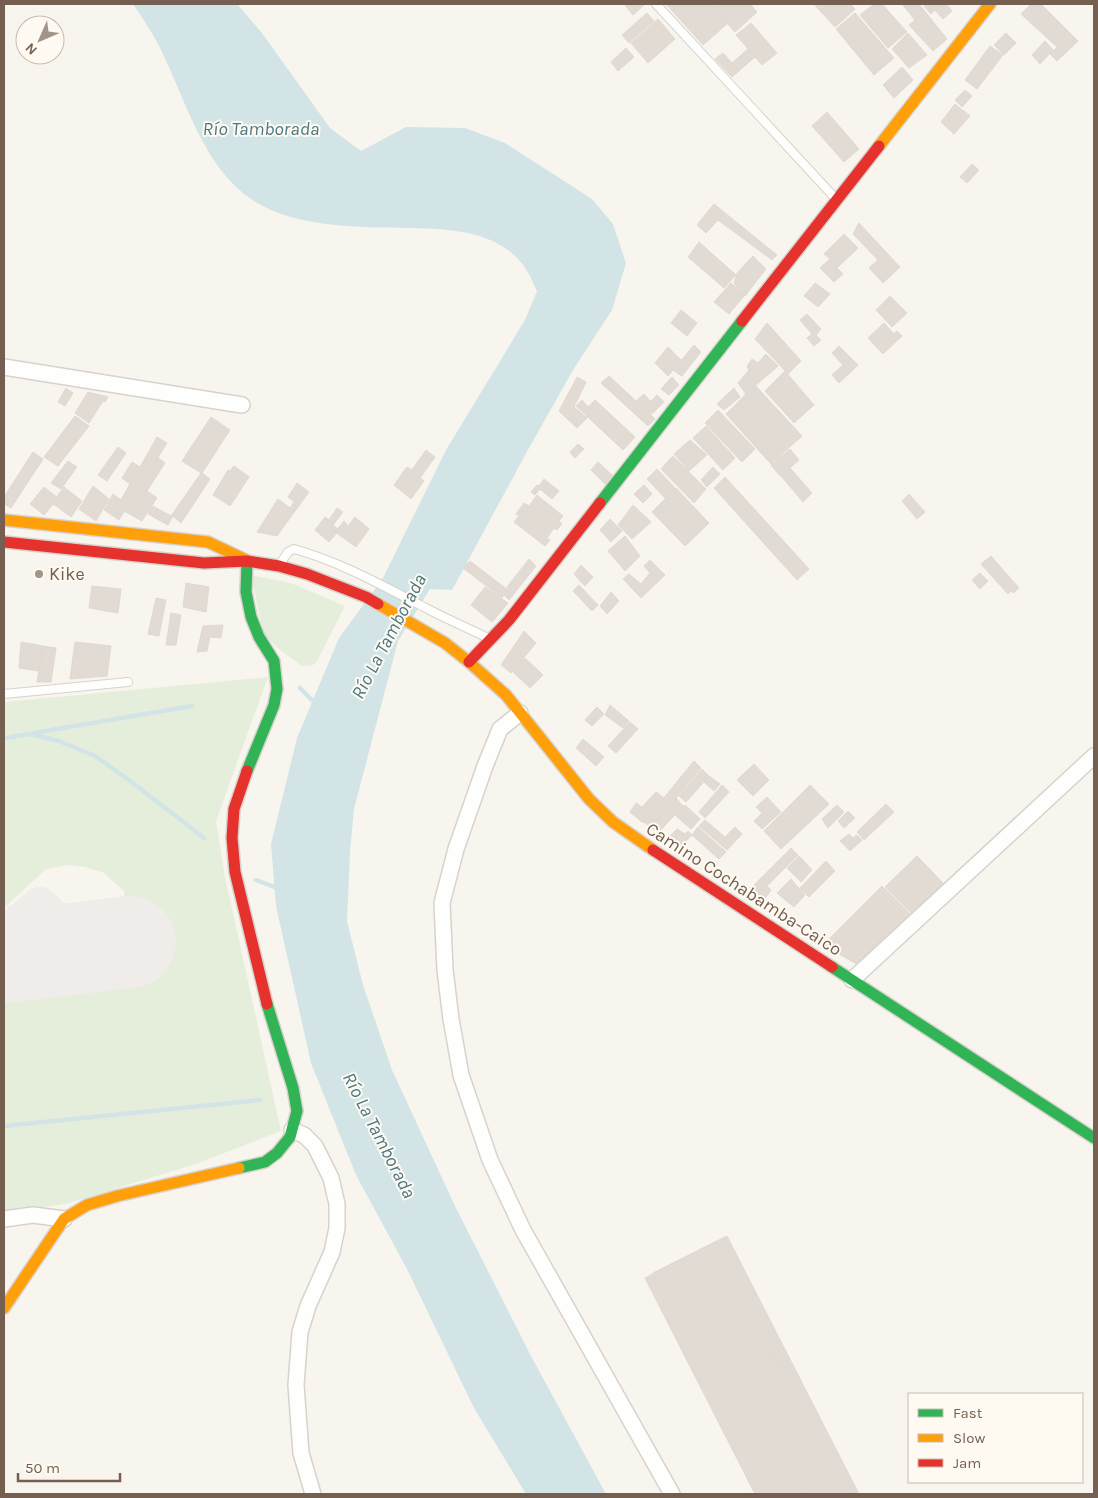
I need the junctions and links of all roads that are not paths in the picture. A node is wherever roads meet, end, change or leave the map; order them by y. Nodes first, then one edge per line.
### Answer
1 (656, 4) edge
2 (990, 4) edge
3 (837, 201) junction
4 (4, 368) edge
5 (242, 405) dead end
6 (9, 521) edge
7 (9, 543) edge
8 (247, 560) junction
9 (279, 566) junction
10 (490, 639) junction
11 (468, 662) junction
12 (128, 682) dead end
13 (4, 694) edge
14 (520, 713) junction
15 (1094, 756) edge
16 (852, 980) junction
17 (292, 1130) junction
18 (1094, 1138) edge
19 (4, 1219) edge
20 (64, 1219) junction
21 (4, 1308) edge
22 (313, 1494) edge
23 (672, 1494) edge

1 - 3 lane
2 - 3 main road
3 - 10 main road
4 - 5 street
6 - 7 main road
6 - 8 main road
7 - 8 main road
8 - 9 main road, Camino Cochabamba-Caico
8 - 17 main road
9 - 10 lane
9 - 11 main road, Camino Cochabamba-Caico
10 - 11 main road
11 - 14 main road, Camino Cochabamba-Caico
12 - 13 lane
14 - 16 main road, Camino Cochabamba-Caico
14 - 23 street
15 - 16 street
16 - 18 main road, Camino Cochabamba-Caico
17 - 20 main road
17 - 22 street
19 - 20 street
20 - 21 main road

